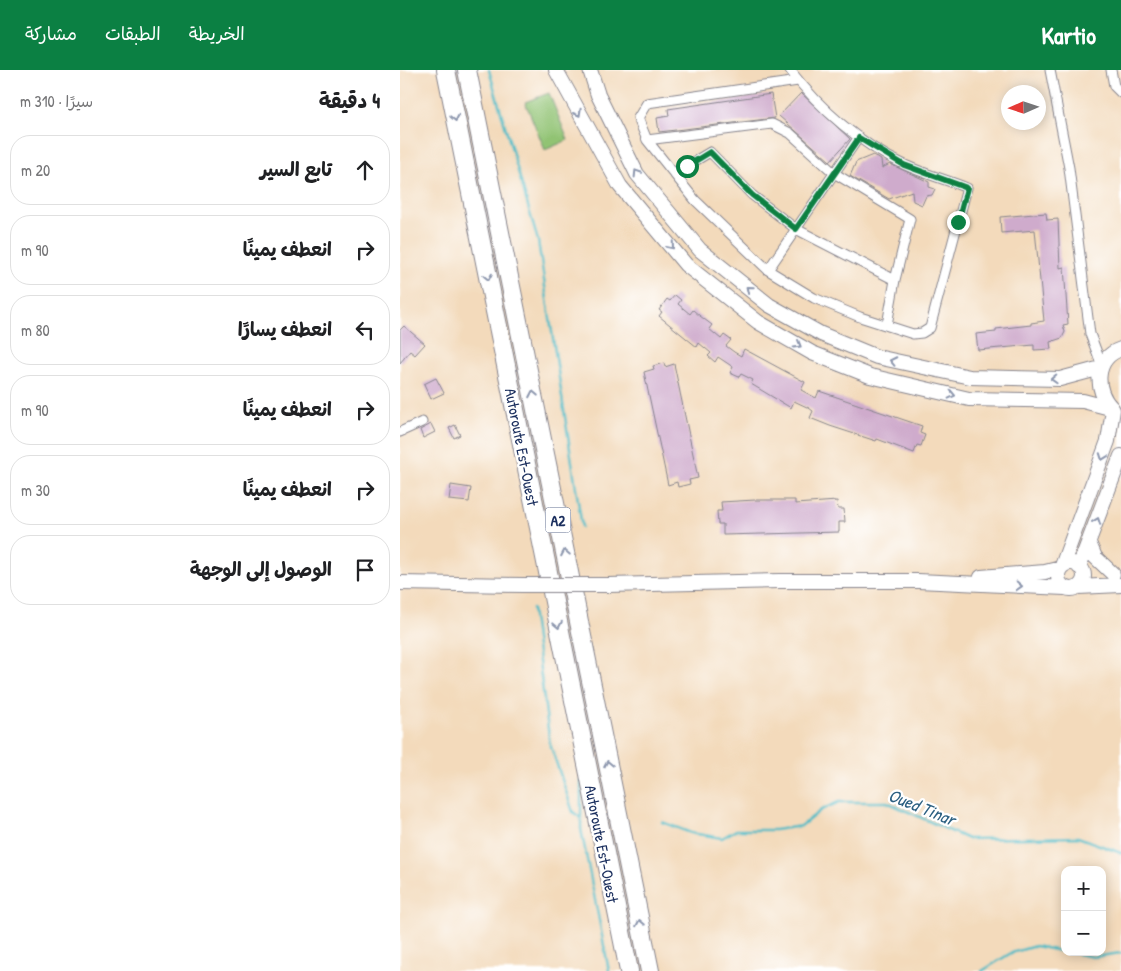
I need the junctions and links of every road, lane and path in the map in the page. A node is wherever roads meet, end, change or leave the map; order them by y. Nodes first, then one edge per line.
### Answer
1 (446, 70) edge
2 (467, 70) edge
3 (556, 70) edge
4 (590, 70) edge
5 (790, 70) edge
6 (1050, 70) edge
7 (1111, 70) edge
8 (798, 81) junction
9 (1121, 93) edge
10 (859, 138) junction
11 (647, 140) junction
12 (834, 173) junction
13 (675, 174) junction
14 (796, 229) junction
15 (768, 270) junction
16 (895, 280) junction
17 (887, 325) junction
18 (1121, 349) edge
19 (1101, 367) junction
20 (1115, 410) edge
21 (422, 422) dead end
22 (400, 432) edge
23 (1121, 456) edge
24 (1089, 542) junction
25 (1070, 548) junction
26 (1062, 567) junction
27 (1080, 568) junction
28 (1030, 573) junction
29 (1118, 578) edge
30 (918, 581) junction
31 (400, 583) edge
32 (1072, 587) junction
33 (629, 971) edge
34 (650, 971) edge

1 -> 33 highway, Autoroute Est-Ouest / A2
34 -> 2 highway, Autoroute Est-Ouest / A2
3 -> 20 main road
19 -> 4 main road
5 - 8 street
6 - 19 street
7 - 9 street
8 - 10 street
8 - 11 street
10 - 12 street
10 - 17 street
11 - 12 street
11 - 13 street
12 - 14 street
12 - 16 street
13 - 14 street
13 - 15 street
14 - 15 street
14 - 16 street
15 - 17 street
16 - 17 street
18 - 19 main road
19 - 20 main road
20 -> 25 main road
21 - 22 street
24 -> 23 main road
24 - 27 main road
24 - 29 main road
25 - 26 main road
25 - 28 main road
26 - 27 main road
26 - 28 main road
26 - 32 main road
27 - 29 main road
27 - 32 main road
28 - 30 main road
29 - 32 main road
30 - 31 main road, bridge
30 -> 32 main road

